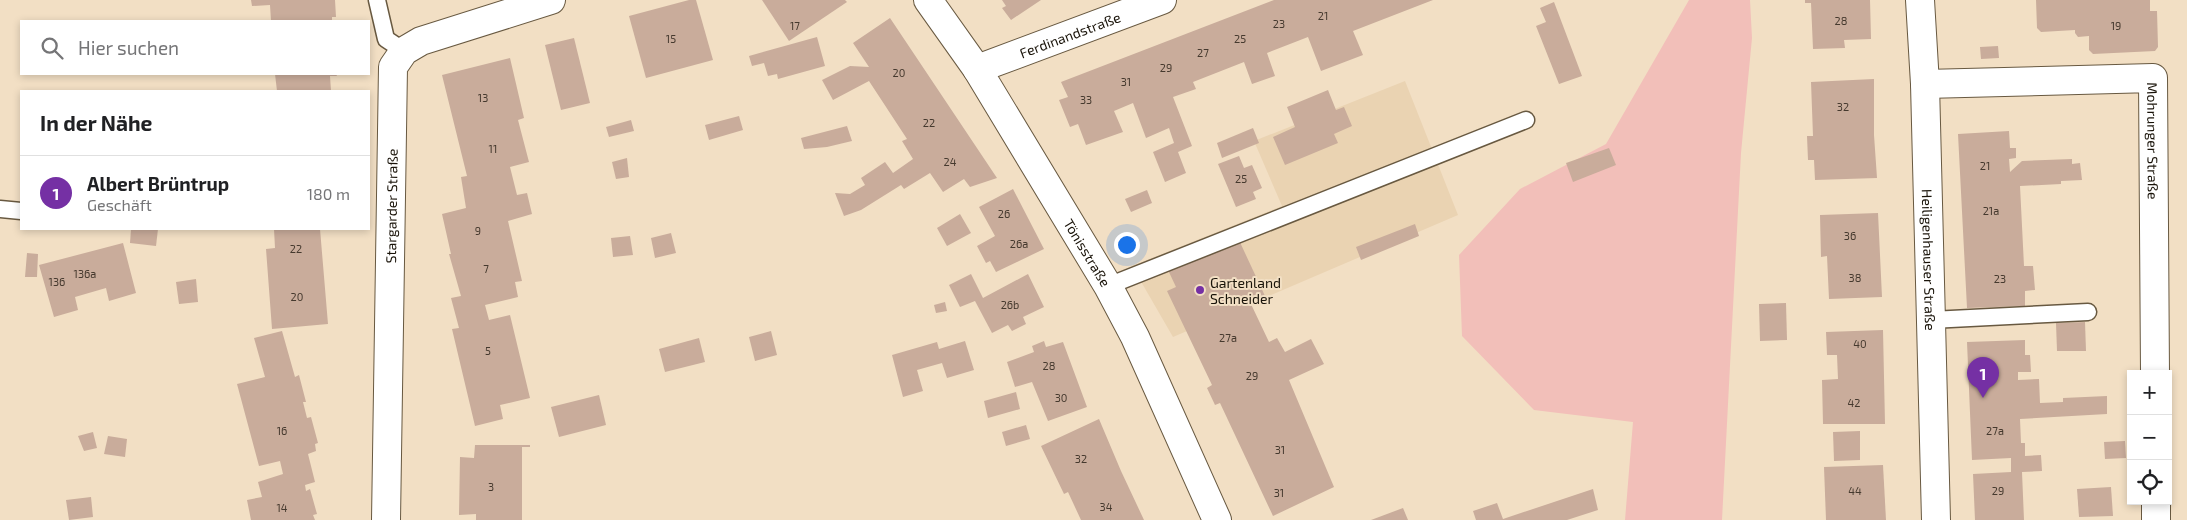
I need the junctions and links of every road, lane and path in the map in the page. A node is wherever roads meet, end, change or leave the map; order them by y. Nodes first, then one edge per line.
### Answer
1 (377, 0) edge
2 (551, 0) edge
3 (928, 0) edge
4 (1162, 0) edge
5 (1920, 0) edge
6 (404, 51) junction
7 (977, 69) junction
8 (1925, 84) junction
9 (1526, 120) dead end
10 (0, 209) edge
11 (20, 211) edge
12 (1108, 286) junction
13 (2088, 312) dead end
14 (1930, 320) junction
15 (2155, 370) edge
16 (2156, 505) edge
17 (386, 520) edge
18 (1217, 520) edge
19 (1936, 520) edge
20 (2156, 520) edge

1 - 6 lane
2 - 6 street
3 - 7 street, Tönisstraße
4 - 7 street, Ferdinandstraße
5 - 8 street, Heiligenhauser Straße
6 - 17 street, Stargarder Straße
7 - 12 street, Tönisstraße
8 - 14 street, Heiligenhauser Straße
8 - 15 street, Mohrunger Straße
9 - 12 lane
10 - 11 lane
12 - 18 street, Tönisstraße
13 - 14 lane
14 - 19 street, Heiligenhauser Straße
16 - 20 street

